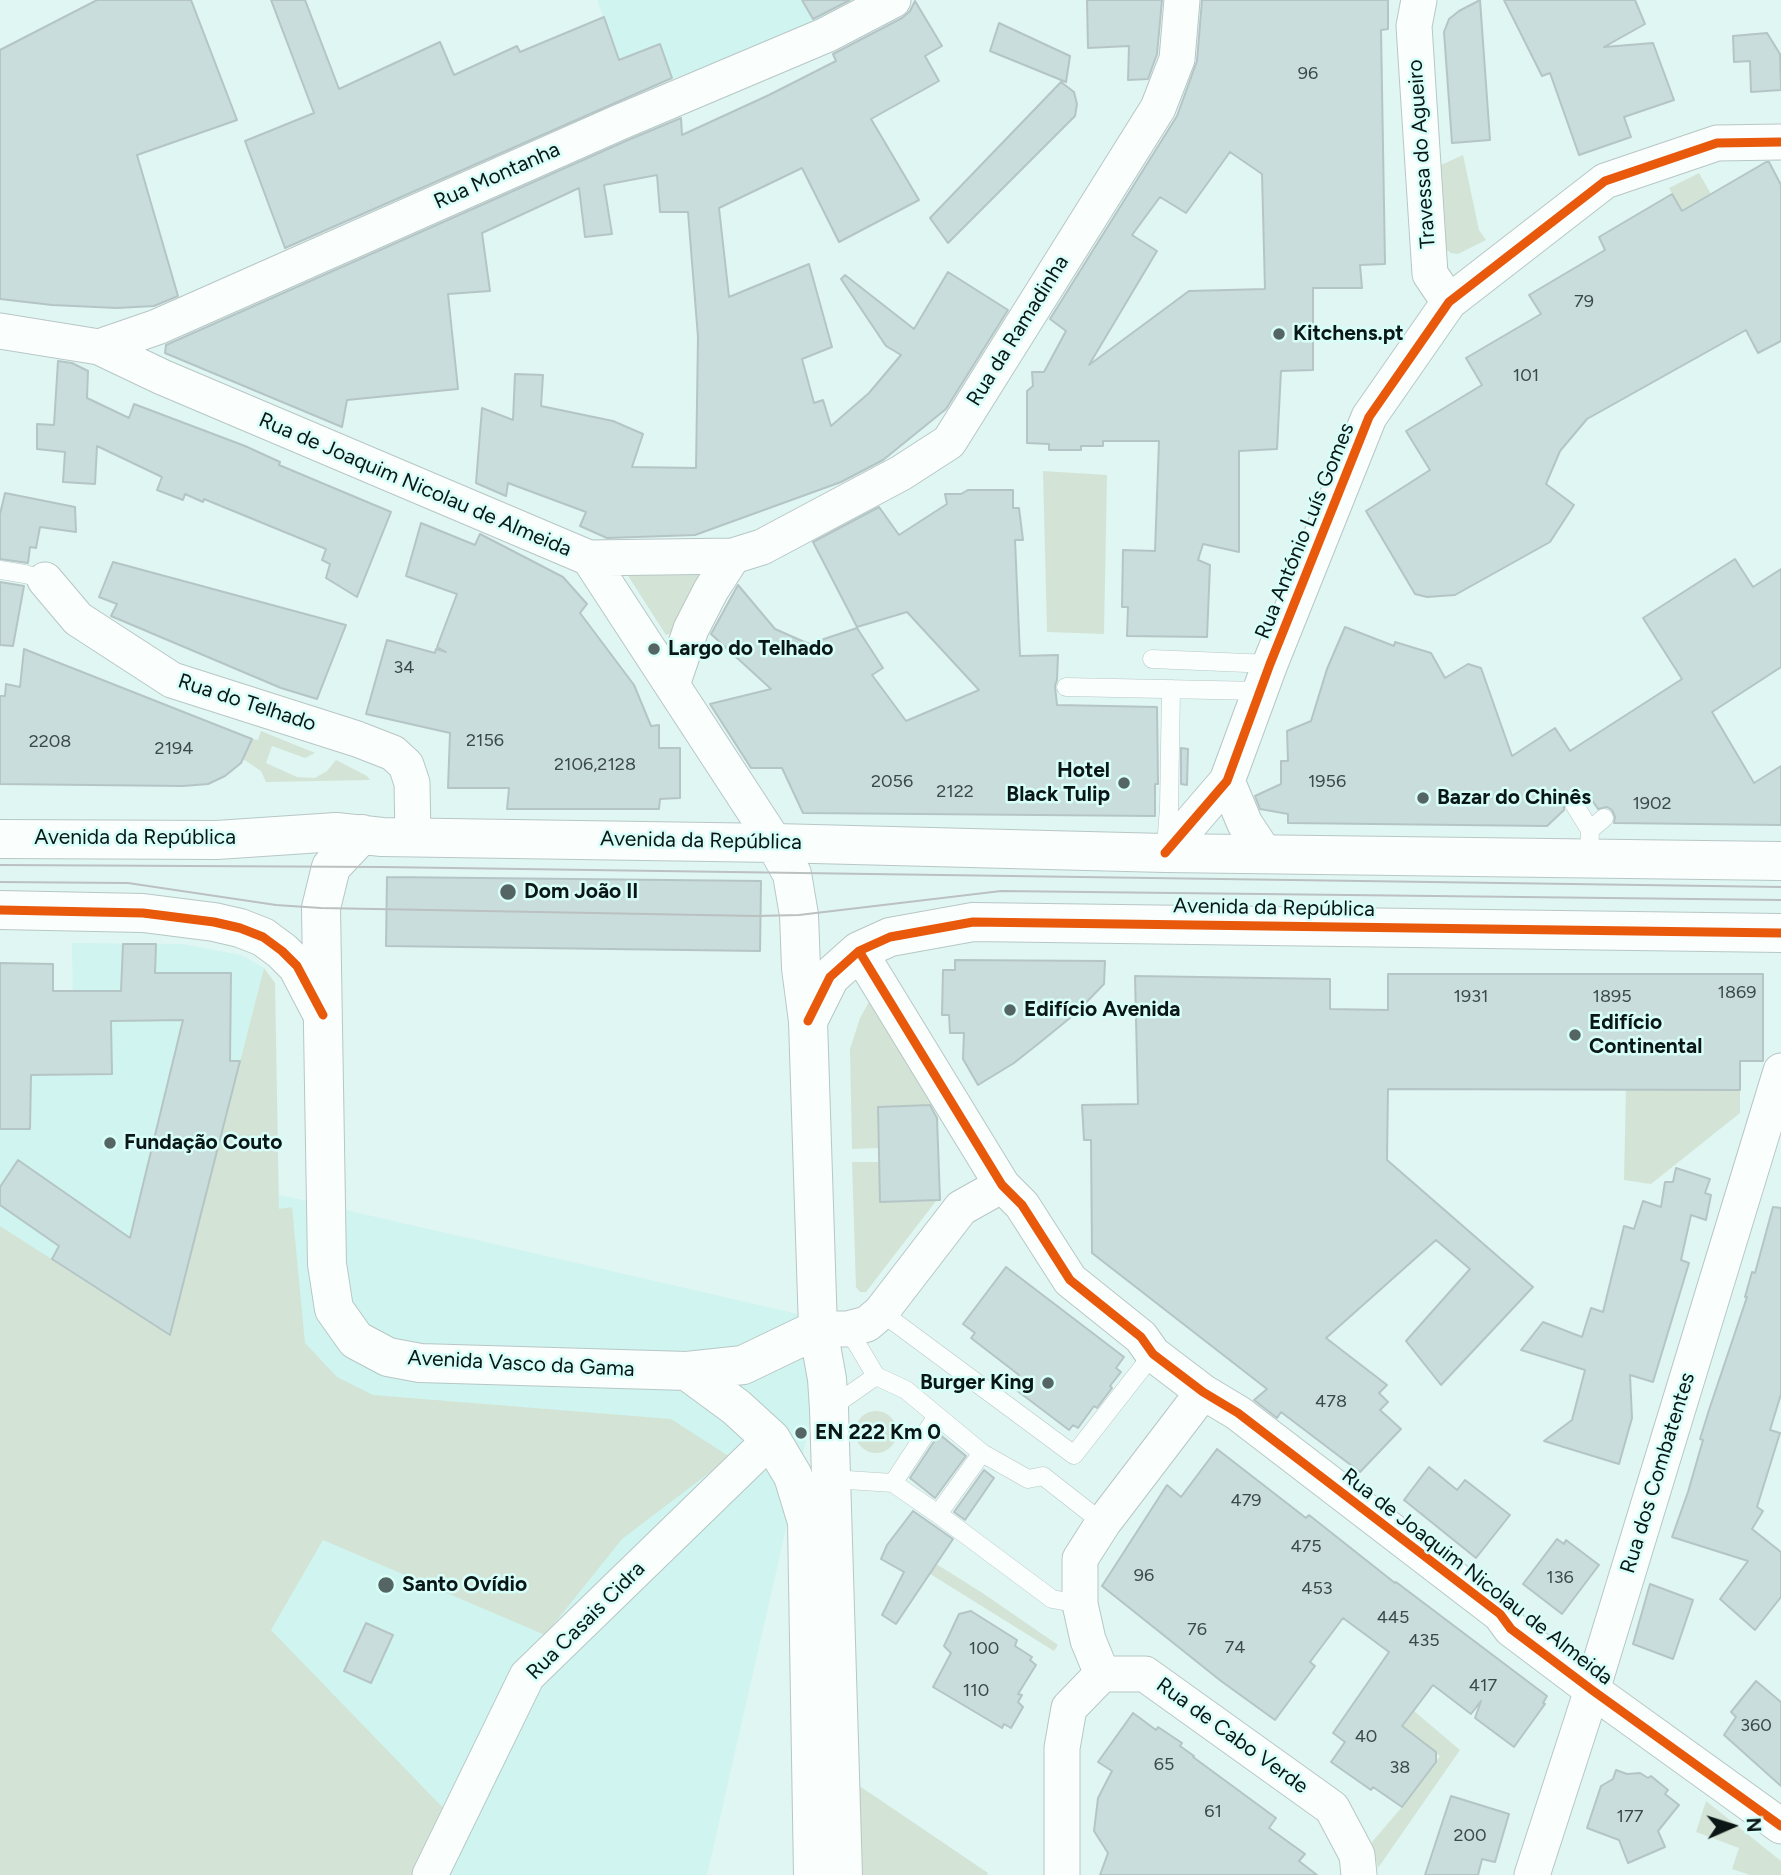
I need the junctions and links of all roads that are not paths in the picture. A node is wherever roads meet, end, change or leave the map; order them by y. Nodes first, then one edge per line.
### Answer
1 (892, 0) edge
2 (1182, 0) edge
3 (1419, 0) edge
4 (1781, 142) edge
5 (1449, 302) junction
6 (0, 331) edge
7 (99, 347) junction
8 (733, 556) junction
9 (589, 558) junction
10 (0, 570) edge
11 (45, 580) joint
12 (1152, 659) dead end
13 (1266, 678) junction
14 (672, 685) junction
15 (1066, 687) dead end
16 (1171, 688) junction
17 (1227, 781) junction
18 (1574, 804) dead end
19 (1604, 818) dead end
20 (362, 834) junction
21 (413, 837) junction
22 (0, 839) edge
23 (775, 843) junction
24 (1589, 844) junction
25 (1165, 853) junction
26 (1265, 853) junction
27 (1781, 861) edge
28 (0, 910) edge
29 (1781, 933) edge
30 (859, 951) junction
31 (323, 1015) junction
32 (808, 1021) junction
33 (1781, 1071) edge
34 (1002, 1185) junction
35 (881, 1312) junction
36 (833, 1329) junction
37 (1153, 1354) junction
38 (687, 1371) junction
39 (876, 1376) junction
40 (1203, 1392) junction
41 (829, 1409) junction
42 (937, 1416) junction
43 (771, 1439) junction
44 (982, 1453) junction
45 (832, 1479) junction
46 (893, 1483) junction
47 (938, 1514) junction
48 (1103, 1523) junction
49 (1080, 1604) junction
50 (1102, 1674) junction
51 (1592, 1690) junction
52 (1781, 1826) edge
53 (430, 1875) edge
54 (813, 1875) edge
55 (843, 1875) edge
56 (1062, 1875) edge
57 (1359, 1875) edge
58 (1532, 1875) edge

1 - 7 street, Rua Montanha
2 - 8 street, Rua da Ramadinha
3 - 5 street, Travessa do Agueiro
4 - 5 street, Rua António Luís Gomes
5 - 13 street, Rua António Luís Gomes
6 - 7 street, Rua de Joaquim Nicolau de Almeida
7 - 9 street, Rua de Joaquim Nicolau de Almeida
8 - 9 street
8 - 14 street
9 - 14 street, Rua de Joaquim Nicolau de Almeida
10 - 11 lane, Rua do Telhado
11 - 21 street, Rua do Telhado
12 - 13 lane
13 - 16 lane
13 - 17 street, Rua António Luís Gomes
14 - 23 street, Rua de Joaquim Nicolau de Almeida
15 - 16 lane
16 - 25 lane
17 - 25 street, Rua António Luís Gomes
17 - 26 street
18 - 24 lane
19 - 24 lane
20 - 21 main road, Avenida da República
20 - 22 main road, Avenida da República
20 - 31 main road, Avenida Vasco da Gama
21 - 23 main road, Avenida da República
23 - 25 main road, Avenida da República
23 - 32 main road
24 - 26 main road, Avenida da República
24 - 27 main road, Avenida da República
25 - 26 main road, Avenida da República
28 - 31 main road
29 - 30 main road, Avenida da República
30 - 32 main road, Avenida da República
30 - 34 street, Rua de Joaquim Nicolau de Almeida
31 - 38 main road, Avenida Vasco da Gama
32 - 36 main road
33 - 51 street, Rua dos Combatentes
34 - 35 street
34 - 37 street, Rua de Joaquim Nicolau de Almeida
35 - 36 street
35 - 37 lane
36 - 38 main road, Avenida Vasco da Gama
36 - 39 lane
36 - 41 main road
37 - 40 street, Rua de Joaquim Nicolau de Almeida
38 - 43 main road
39 - 41 lane
39 - 42 lane
40 - 48 street
40 - 51 street, Rua de Joaquim Nicolau de Almeida
41 - 45 main road
42 - 44 lane
42 - 46 lane
43 - 53 street, Rua Casais Cidra
43 - 54 main road
44 - 47 lane
44 - 48 lane
45 - 46 lane
45 - 55 main road
46 - 47 lane
47 - 49 lane
48 - 49 street
49 - 50 street
50 - 56 street
50 - 57 street, Rua de Cabo Verde
51 - 52 street, Rua de Joaquim Nicolau de Almeida
51 - 58 street, Rua dos Combatentes

